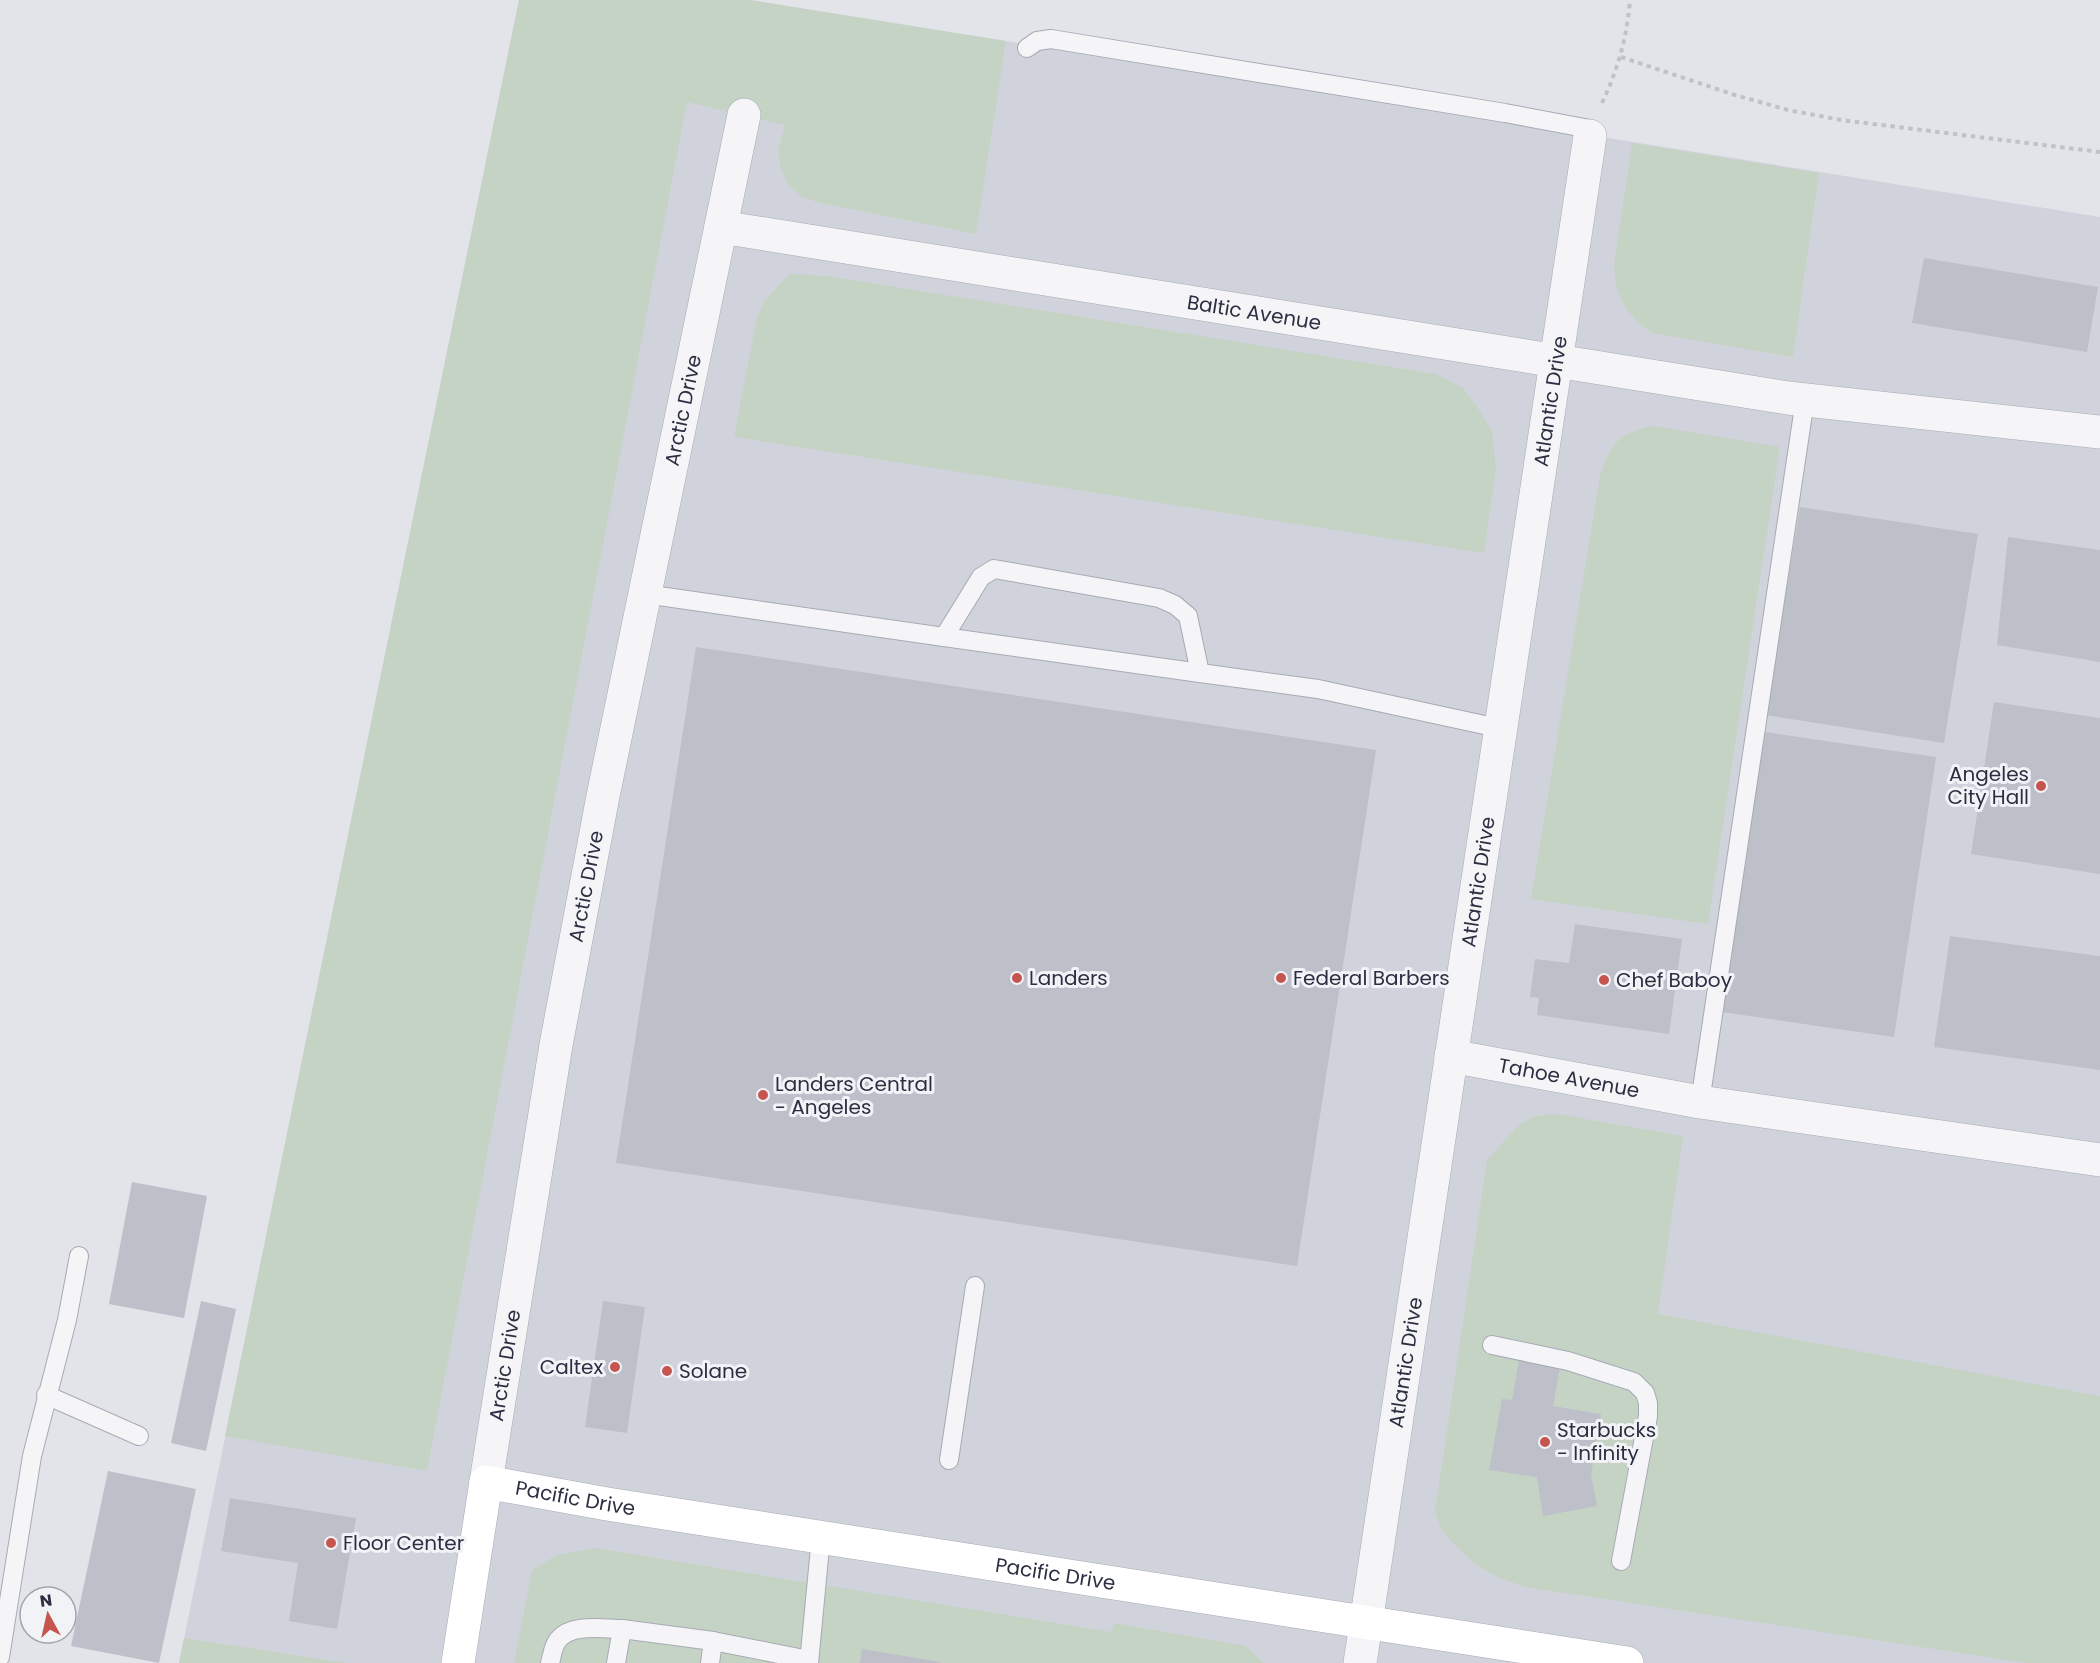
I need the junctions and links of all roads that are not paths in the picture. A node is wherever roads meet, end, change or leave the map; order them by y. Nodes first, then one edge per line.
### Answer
1 (1027, 48) dead end
2 (744, 115) dead end
3 (1590, 133) joint
4 (721, 227) junction
5 (1556, 360) junction
6 (1796, 399) junction
7 (2100, 432) edge
8 (645, 594) junction
9 (944, 637) junction
10 (1200, 673) junction
11 (1503, 729) junction
12 (1451, 1056) junction
13 (1693, 1101) junction
14 (2100, 1160) edge
15 (79, 1256) dead end
16 (975, 1286) dead end
17 (1492, 1345) dead end
18 (46, 1395) junction
19 (139, 1436) dead end
20 (949, 1460) dead end
21 (486, 1482) junction
22 (821, 1537) junction
23 (1622, 1561) dead end
24 (1366, 1622) junction
25 (622, 1629) junction
26 (713, 1641) junction
27 (0, 1657) edge
28 (809, 1661) edge
29 (458, 1663) edge
30 (550, 1663) edge
31 (616, 1663) edge
32 (710, 1663) edge
33 (1360, 1663) edge
34 (1627, 1663) edge

1 - 3 lane
2 - 4 street, Arctic Drive
3 - 5 street, Atlantic Drive
4 - 5 street, Baltic Avenue
4 - 8 street, Arctic Drive
5 - 6 street, Baltic Avenue
5 - 11 street, Atlantic Drive
6 - 7 street, Baltic Avenue
6 - 13 lane
8 - 9 lane
8 - 21 street, Arctic Drive
9 - 10 lane
9 - 10 lane
10 - 11 lane
11 - 12 street, Atlantic Drive
12 - 13 street, Tahoe Avenue
12 - 24 street, Atlantic Drive
13 - 14 street, Tahoe Avenue
15 - 18 lane
16 - 20 lane
17 - 23 lane
18 - 19 lane
18 - 27 lane
21 - 22 main road, Pacific Drive
21 - 29 main road, Arctic Drive
22 - 24 main road, Pacific Drive
22 - 28 lane
24 - 33 street, Atlantic Drive
24 - 34 main road, Pacific Drive
25 - 26 lane
25 - 30 lane
25 - 31 lane
26 - 28 lane
26 - 32 lane

